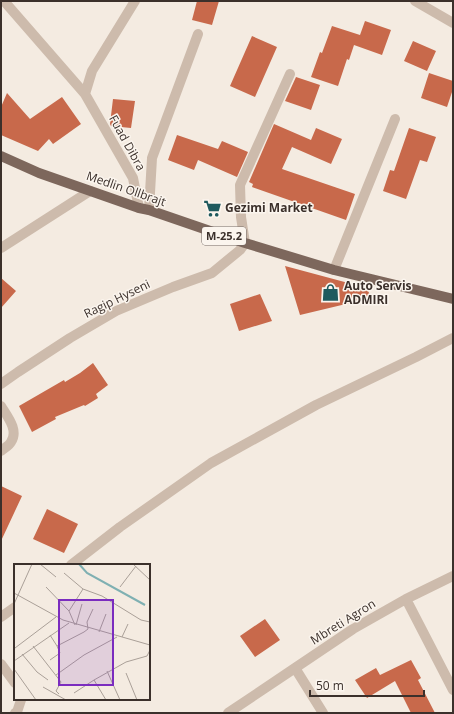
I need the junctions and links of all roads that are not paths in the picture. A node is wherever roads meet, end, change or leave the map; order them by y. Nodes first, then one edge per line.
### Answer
1 (4, 1) edge
2 (135, 1) edge
3 (415, 1) edge
4 (453, 22) edge
5 (198, 34) dead end
6 (290, 74) dead end
7 (84, 94) junction
8 (395, 119) dead end
9 (1, 156) edge
10 (90, 191) junction
11 (144, 209) junction
12 (245, 243) junction
13 (1, 248) edge
14 (334, 270) junction
15 (453, 299) edge
16 (453, 338) edge
17 (1, 384) edge
18 (1, 406) edge
19 (1, 451) edge
20 (72, 564) edge
21 (453, 576) edge
22 (406, 599) junction
23 (14, 608) edge
24 (1, 617) edge
25 (1, 664) edge
26 (295, 668) junction
27 (14, 682) edge
28 (453, 690) edge
29 (21, 700) edge
30 (15, 713) edge
31 (228, 713) edge
32 (323, 713) edge

1 - 7 street, Fuad Dibra
2 - 7 street
3 - 4 street
5 - 11 street
6 - 12 street
7 - 11 street, Fuad Dibra
8 - 14 street
9 - 10 main road, Medlin Ollbrajt / M-25.2
10 - 11 main road, Medlin Ollbrajt / M-25.2
10 - 13 street
11 - 12 main road, Medlin Ollbrajt / M-25.2
12 - 14 main road, Medlin Ollbrajt / M-25.2
12 - 17 street, Ragip Hyseni
14 - 15 main road, Medlin Ollbrajt / M-25.2
16 - 20 street
18 - 19 street
21 - 22 street, Mbreti Agron
22 - 26 street, Mbreti Agron
22 - 28 street
23 - 24 street
25 - 27 street
26 - 31 street, Mbreti Agron
26 - 32 street
29 - 30 street

